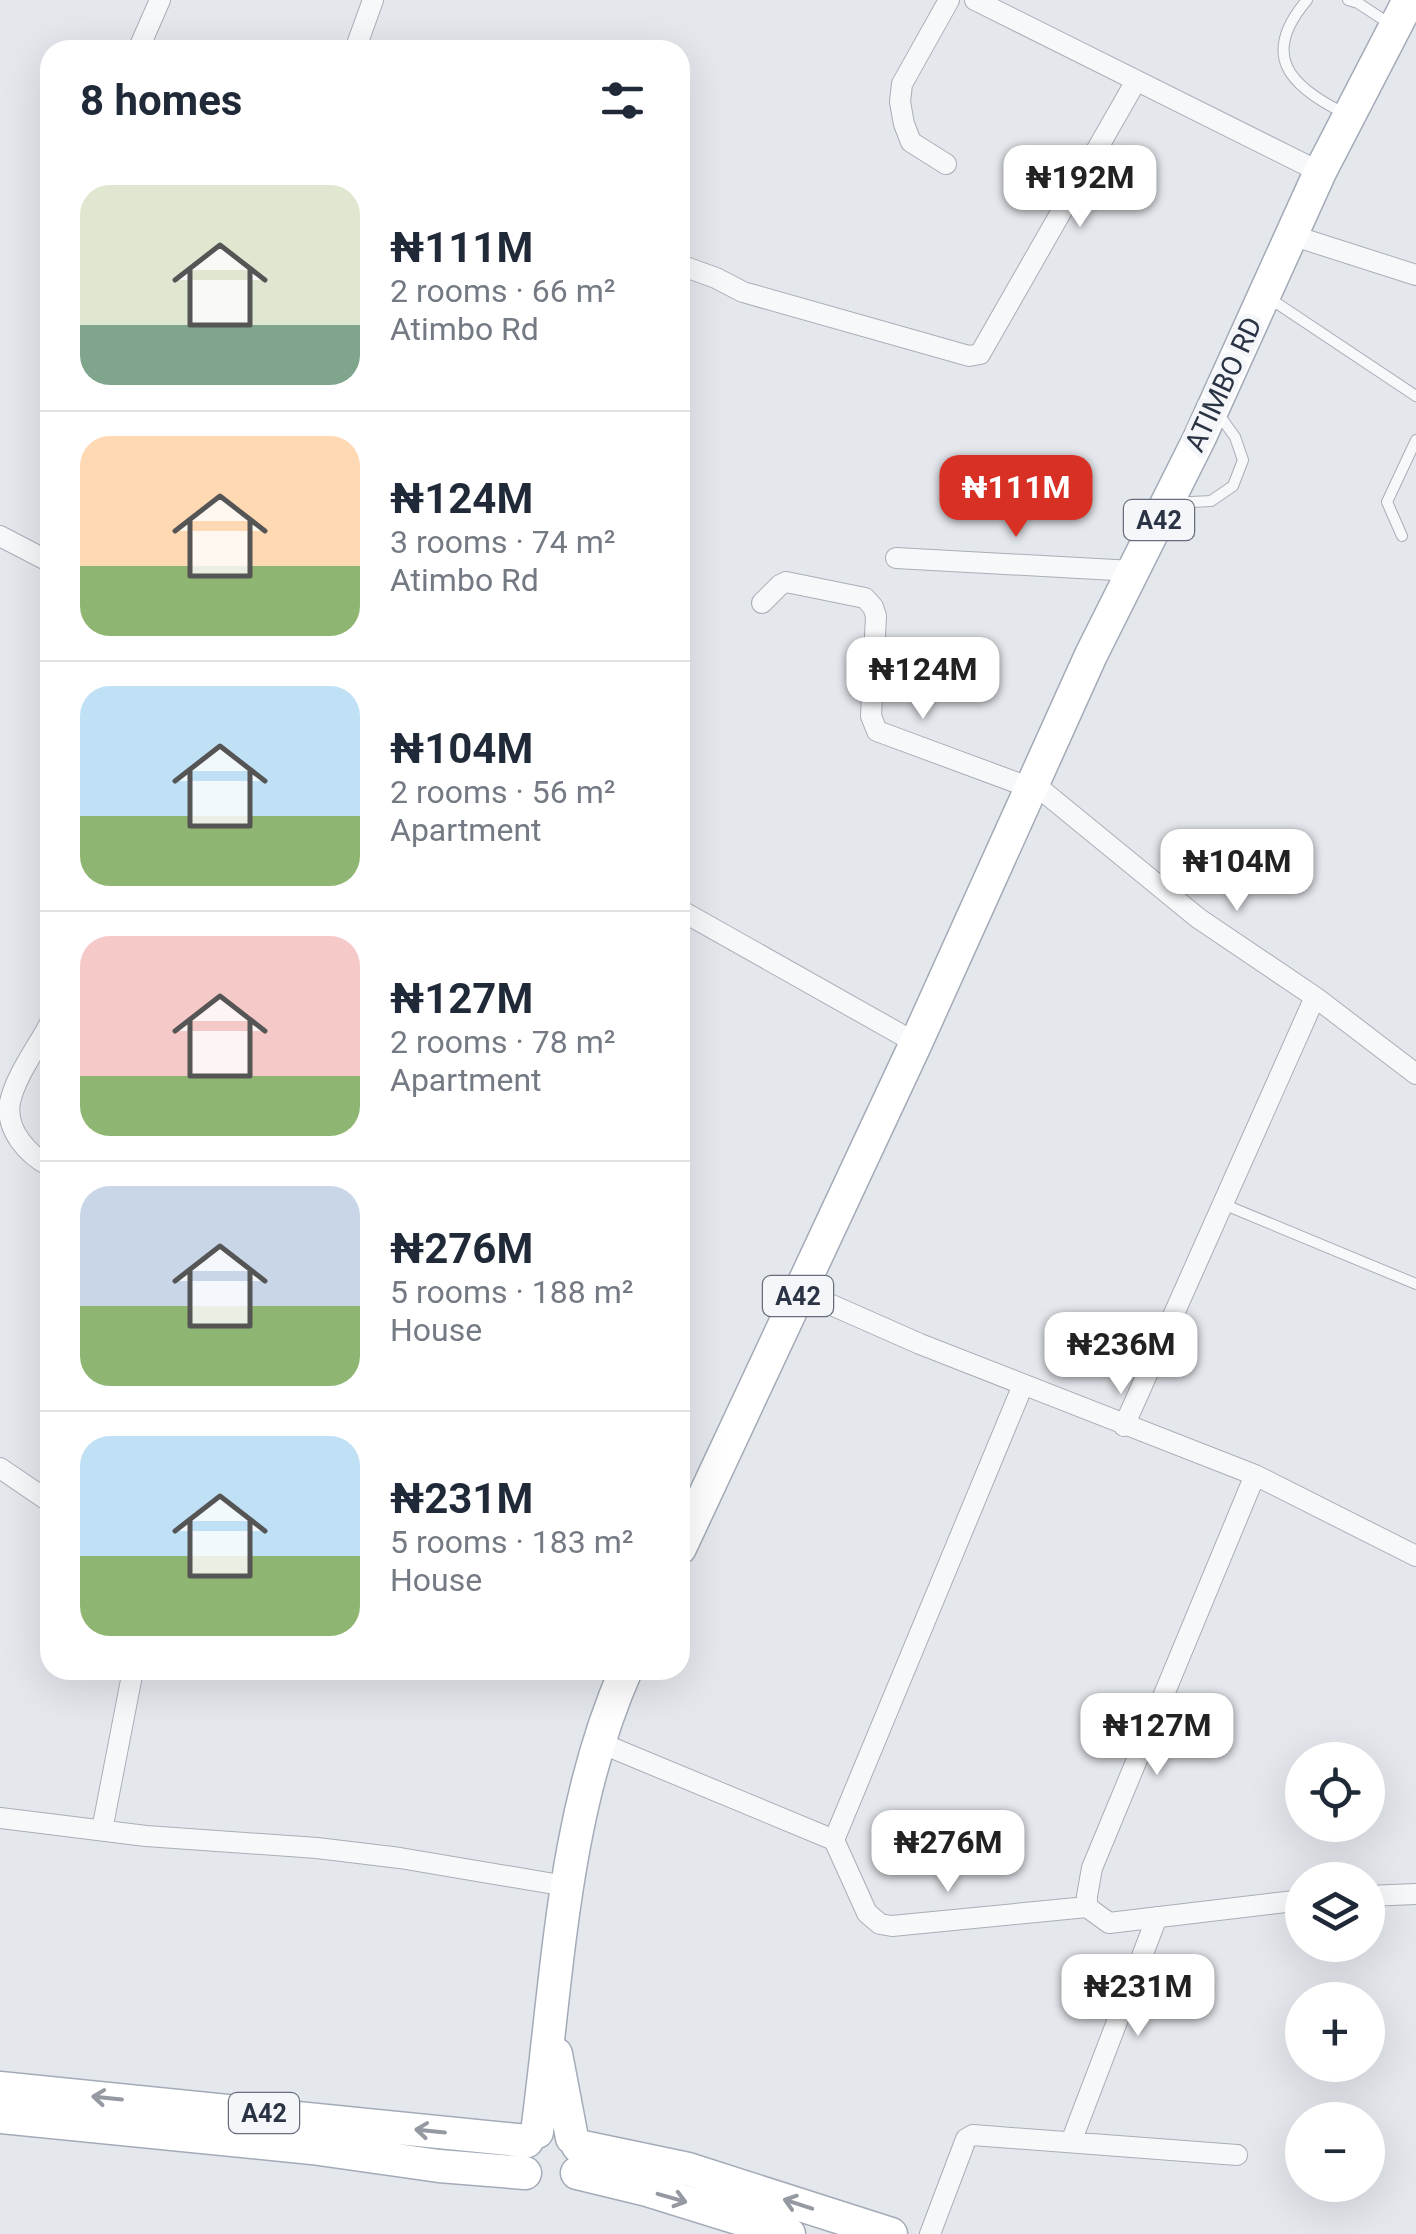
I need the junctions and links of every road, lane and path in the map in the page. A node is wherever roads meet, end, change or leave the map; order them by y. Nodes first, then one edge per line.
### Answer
1 (160, 0) edge
2 (373, 0) edge
3 (949, 0) edge
4 (975, 0) edge
5 (1307, 0) edge
6 (1348, 0) edge
7 (1402, 14) edge
8 (142, 40) edge
9 (359, 40) edge
10 (1136, 81) junction
11 (1349, 116) junction
12 (946, 164) dead end
13 (1320, 172) junction
14 (1291, 235) junction
15 (690, 269) edge
16 (1416, 275) edge
17 (1264, 294) junction
18 (1416, 396) edge
19 (1214, 406) junction
20 (1416, 440) edge
21 (1167, 503) junction
22 (1402, 536) dead end
23 (1, 540) edge
24 (40, 558) edge
25 (896, 558) dead end
26 (1133, 571) junction
27 (762, 603) dead end
28 (1032, 786) junction
29 (690, 916) edge
30 (1316, 997) junction
31 (40, 1042) edge
32 (916, 1043) junction
33 (1416, 1074) edge
34 (40, 1161) edge
35 (1223, 1204) junction
36 (1416, 1284) edge
37 (800, 1291) junction
38 (1022, 1384) junction
39 (1124, 1426) junction
40 (0, 1468) edge
41 (1255, 1476) junction
42 (40, 1495) edge
43 (690, 1509) edge
44 (1416, 1556) edge
45 (131, 1680) edge
46 (617, 1680) edge
47 (598, 1742) junction
48 (0, 1818) edge
49 (102, 1830) junction
50 (834, 1840) junction
51 (566, 1886) junction
52 (1416, 1894) edge
53 (1385, 1895) edge
54 (1285, 1902) edge
55 (1087, 1907) junction
56 (1157, 1918) junction
57 (551, 2026) junction
58 (0, 2088) edge
59 (0, 2117) edge
60 (1072, 2142) junction
61 (530, 2149) junction
62 (576, 2152) junction
63 (1237, 2155) dead end
64 (789, 2234) edge
65 (890, 2234) edge
66 (930, 2234) edge

1 - 8 street
2 - 9 street
3 - 12 street
4 - 10 street
5 - 11 lane
6 - 7 lane
7 - 11 main road, ATIMBO RD / A42
10 - 13 street
10 - 15 street
11 - 13 main road, ATIMBO RD / A42
13 - 14 main road, ATIMBO RD / A42
14 - 16 street
14 - 17 main road, ATIMBO RD / A42
17 - 18 lane
17 - 19 main road, ATIMBO RD / A42
19 - 21 main road, ATIMBO RD / A42
19 - 21 lane
20 - 22 lane
21 - 26 main road, ATIMBO RD / A42
23 - 24 street
25 - 26 street
26 - 28 main road, ATIMBO RD / A42
27 - 28 street
28 - 30 street
28 - 32 main road, ATIMBO RD / A42
29 - 32 street
30 - 33 street
30 - 35 street
31 - 34 street
32 - 37 main road, A42
35 - 36 lane
35 - 39 street
37 - 38 street
37 - 43 main road, A42
38 - 39 street
38 - 50 street
39 - 41 street
40 - 42 street
41 - 44 street
41 - 55 street
45 - 49 street
46 - 47 main road
47 - 50 street
47 - 51 main road
48 - 49 street
49 - 51 street
50 - 55 street
51 - 57 main road
52 - 53 street
54 - 56 street
55 - 56 street
56 - 60 street
57 - 61 main road
57 - 62 main road
61 -> 58 main road, A42
59 - 61 main road, A42
60 - 63 street
60 - 66 street
61 - 62 main road, A42
61 - 62 main road, A42
62 -> 64 main road, A42
65 -> 62 main road, A42

